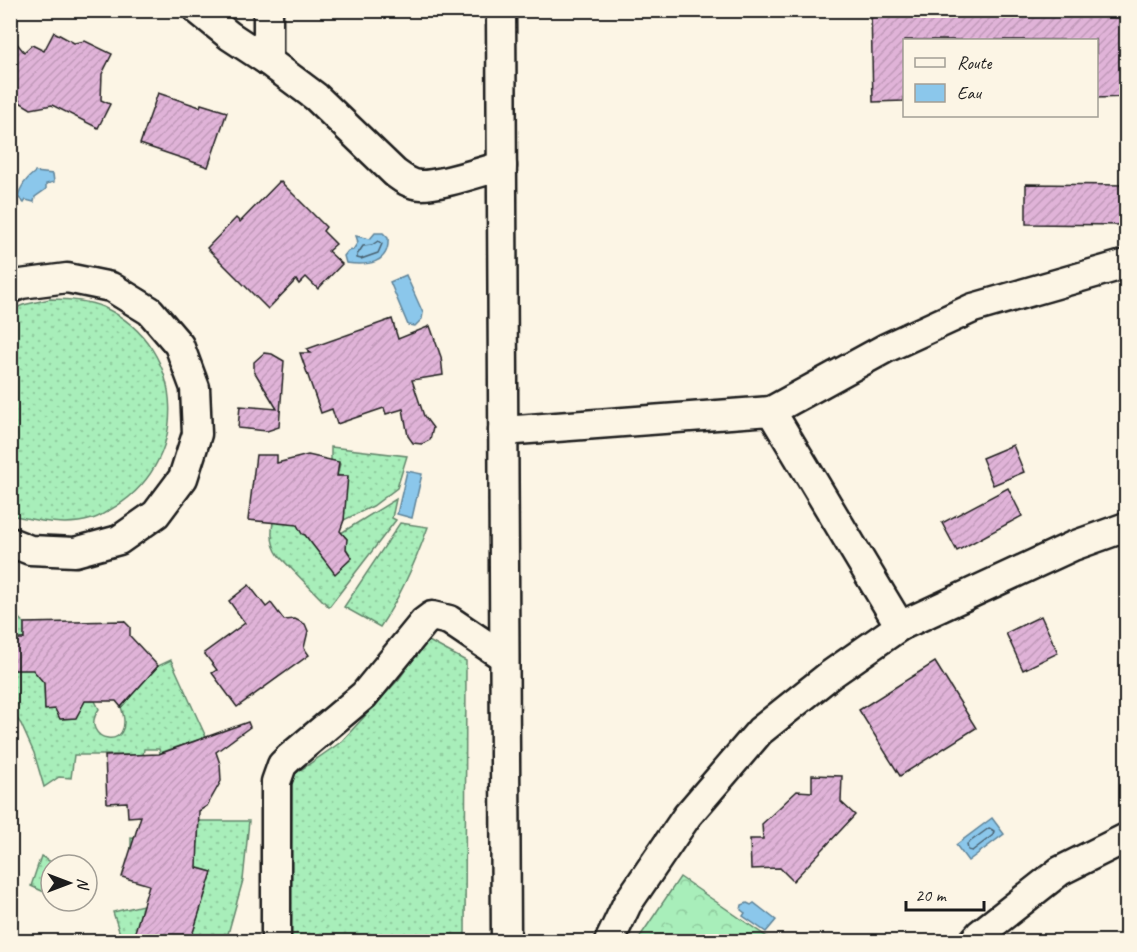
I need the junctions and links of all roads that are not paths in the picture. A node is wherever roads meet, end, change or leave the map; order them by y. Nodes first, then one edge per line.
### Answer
1 (198, 10) edge
2 (268, 10) edge
3 (501, 10) edge
4 (268, 61) junction
5 (502, 166) junction
6 (1126, 264) edge
7 (14, 284) edge
8 (771, 411) junction
9 (503, 431) junction
10 (1126, 527) edge
11 (17, 552) edge
12 (900, 626) junction
13 (504, 657) junction
14 (1126, 838) edge
15 (273, 937) edge
16 (506, 942) edge
17 (609, 942) edge
18 (973, 942) edge

1 - 4 street
2 - 4 street
3 - 5 street
4 - 5 street
5 - 9 street
6 - 8 street
7 - 11 street
8 - 9 street
8 - 12 street
9 - 13 street
10 - 12 street
12 - 17 street
13 - 15 street
13 - 16 street
14 - 18 street

